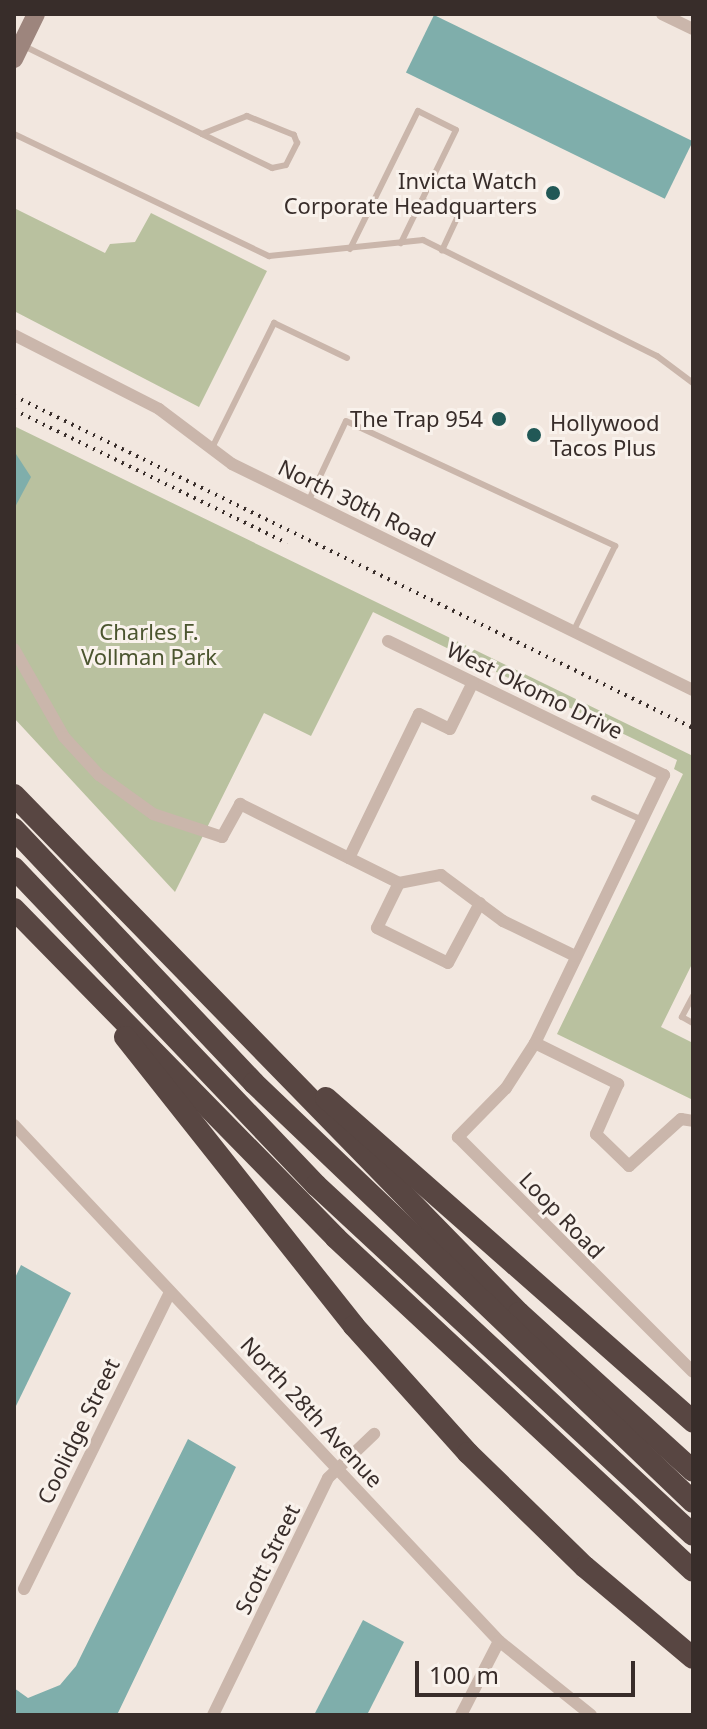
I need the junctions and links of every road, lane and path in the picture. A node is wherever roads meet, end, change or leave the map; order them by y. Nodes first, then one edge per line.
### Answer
1 (36, 14) edge
2 (662, 14) edge
3 (693, 29) edge
4 (18, 51) edge
5 (14, 134) edge
6 (202, 134) junction
7 (422, 200) junction
8 (401, 243) junction
9 (350, 249) junction
10 (442, 250) junction
11 (14, 335) edge
12 (347, 358) dead end
13 (693, 383) edge
14 (212, 449) junction
15 (308, 502) junction
16 (573, 632) junction
17 (388, 641) dead end
18 (14, 649) edge
19 (473, 682) junction
20 (693, 690) edge
21 (14, 795) edge
22 (594, 798) dead end
23 (642, 820) junction
24 (14, 829) edge
25 (349, 858) junction
26 (14, 868) edge
27 (399, 883) junction
28 (480, 903) junction
29 (14, 909) edge
30 (156, 945) junction
31 (575, 956) junction
32 (693, 996) edge
33 (101, 999) junction
34 (693, 1023) edge
35 (535, 1043) junction
36 (687, 1120) edge
37 (14, 1125) edge
38 (170, 1292) junction
39 (693, 1372) edge
40 (693, 1422) edge
41 (374, 1434) dead end
42 (337, 1468) junction
43 (693, 1471) edge
44 (693, 1502) edge
45 (693, 1535) edge
46 (693, 1571) edge
47 (24, 1589) dead end
48 (499, 1641) junction
49 (693, 1658) edge
50 (213, 1715) edge
51 (461, 1715) edge
52 (591, 1715) edge

1 - 4 street
2 - 3 street
4 - 6 lane
5 - 9 lane
6 - 6 lane
7 - 8 lane
7 - 9 lane
7 - 10 lane
8 - 9 lane
8 - 10 lane
10 - 13 lane
11 - 14 street, North 30th Road
12 - 14 lane
14 - 15 street, North 30th Road
15 - 16 street, North 30th Road
15 - 16 lane
16 - 20 street, North 30th Road
17 - 19 street, West Okomo Drive
18 - 25 street
19 - 23 street, West Okomo Drive
19 - 25 street
21 - 30 highway
22 - 23 lane
23 - 31 street
24 - 44 highway
25 - 27 street
26 - 45 highway
27 - 28 street
27 - 28 street
28 - 31 street
29 - 33 highway
30 - 40 highway
30 - 43 highway
31 - 35 street
32 - 34 lane
33 - 46 highway
33 - 49 highway
35 - 36 street
35 - 39 street, Loop Road
37 - 38 street, North 28th Avenue
38 - 42 street, North 28th Avenue
38 - 47 street, Coolidge Street
41 - 42 street, Scott Street
42 - 48 street, North 28th Avenue
42 - 50 street, Scott Street
48 - 51 street
48 - 52 street, North 28th Avenue

